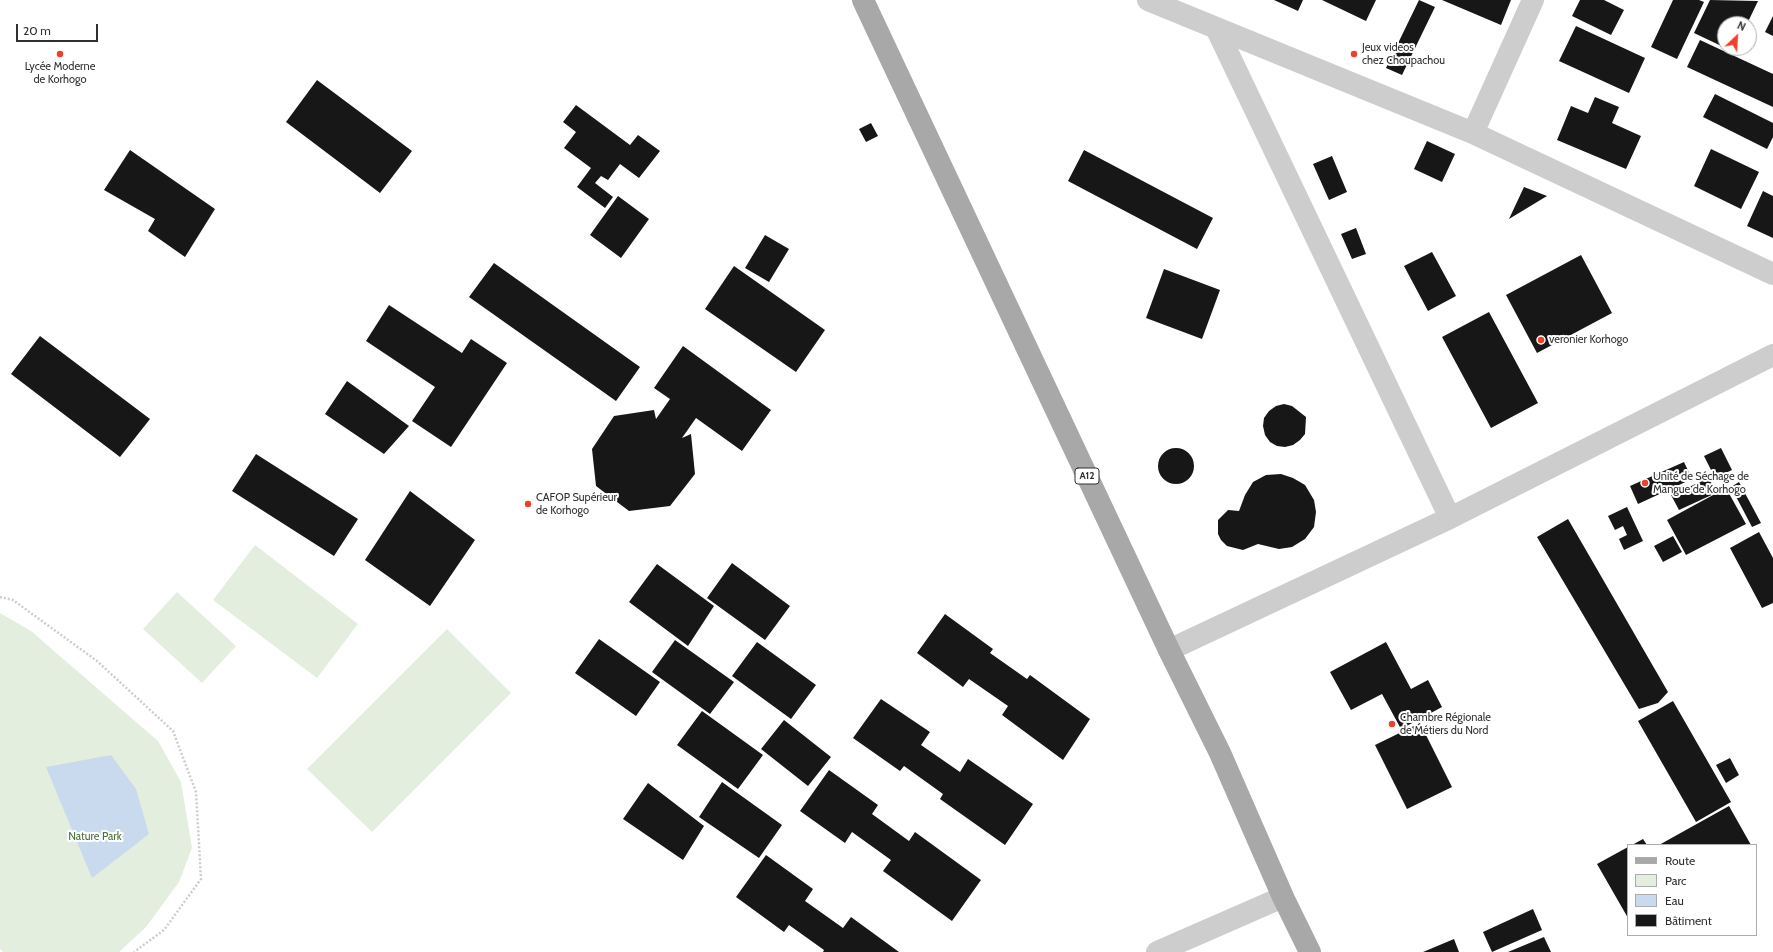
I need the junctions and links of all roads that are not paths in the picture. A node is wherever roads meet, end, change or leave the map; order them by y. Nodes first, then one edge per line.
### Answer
1 (863, 0) edge
2 (1148, 0) edge
3 (1533, 0) edge
4 (1217, 30) junction
5 (1473, 133) junction
6 (1773, 274) edge
7 (1773, 355) edge
8 (1450, 518) junction
9 (1169, 650) junction
10 (1283, 897) junction
11 (1157, 952) edge
12 (1310, 952) edge

1 - 9 main road, A12
2 - 4 street
3 - 5 street
4 - 5 street
4 - 8 street
5 - 6 street
7 - 8 street
8 - 9 street
9 - 10 main road, A12
10 - 11 street
10 - 12 main road, A12

